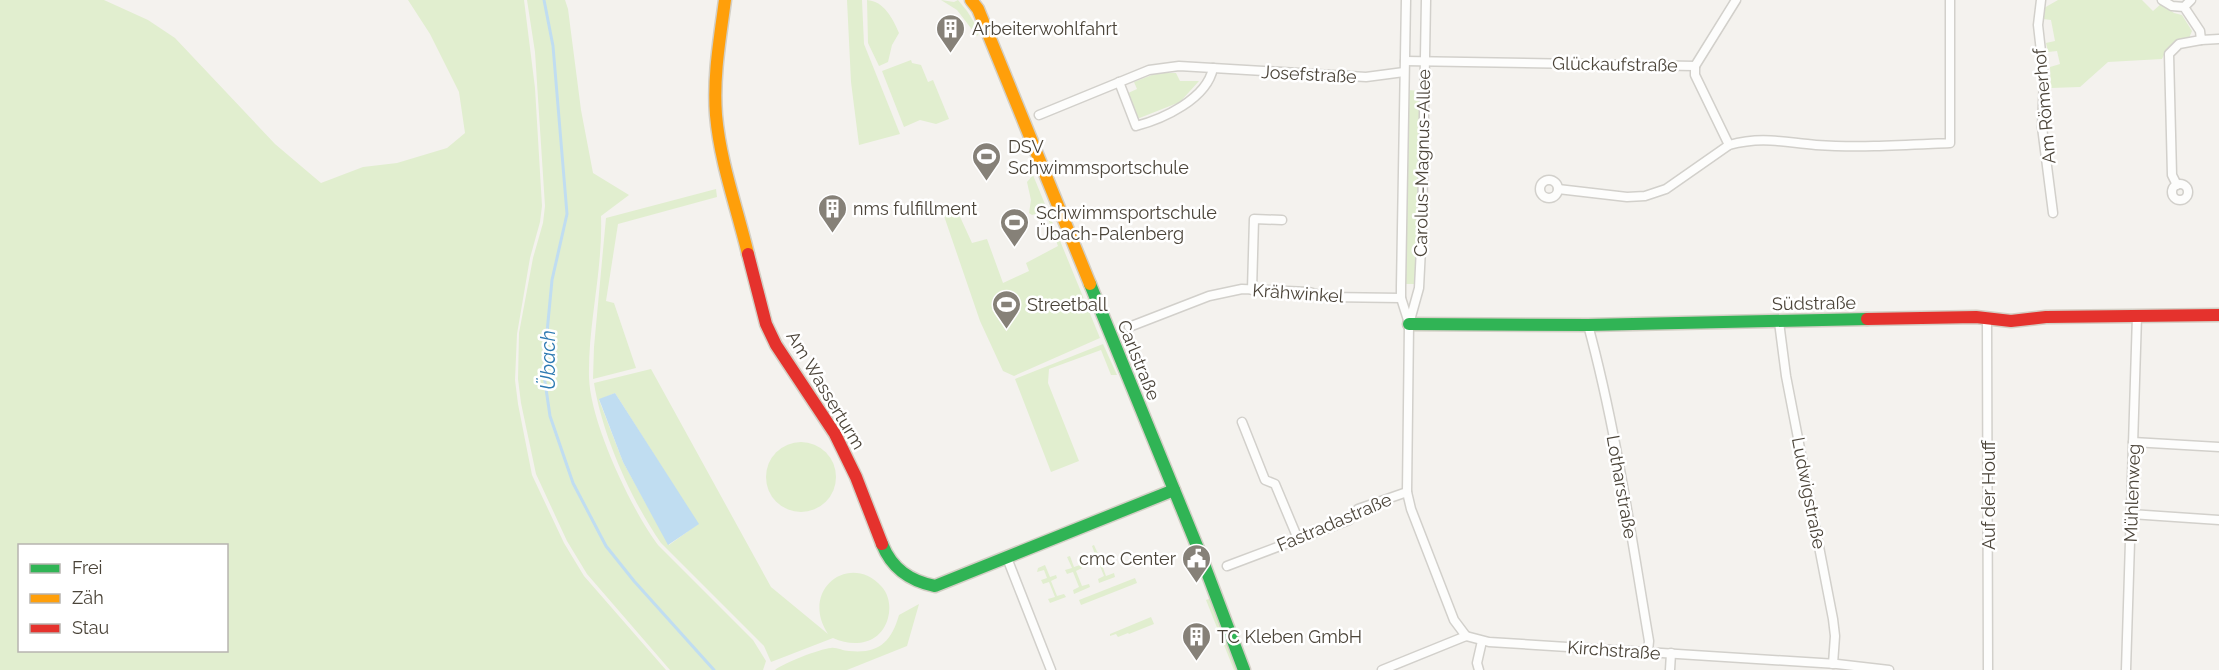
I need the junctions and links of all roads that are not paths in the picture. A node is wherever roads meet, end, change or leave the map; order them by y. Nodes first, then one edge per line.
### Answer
1 (725, 0) edge
2 (970, 0) edge
3 (1406, 0) edge
4 (1426, 0) edge
5 (1736, 0) edge
6 (1950, 0) edge
7 (2041, 0) edge
8 (2162, 0) edge
9 (2191, 0) edge
10 (2184, 7) junction
11 (2219, 39) edge
12 (2201, 40) junction
13 (1405, 60) junction
14 (1424, 61) junction
15 (1695, 66) junction
16 (1213, 68) junction
17 (1404, 72) junction
18 (1119, 82) junction
19 (1039, 115) dead end
20 (1729, 146) junction
21 (2177, 184) dead end
22 (1558, 189) dead end
23 (2053, 213) dead end
24 (1282, 220) dead end
25 (1252, 290) junction
26 (1401, 298) junction
27 (2219, 315) edge
28 (2137, 316) junction
29 (1987, 320) junction
30 (1779, 322) junction
31 (1409, 324) junction
32 (1588, 325) junction
33 (1129, 327) dead end
34 (1242, 422) dead end
35 (2133, 442) junction
36 (2219, 447) edge
37 (1174, 490) junction
38 (1407, 492) junction
39 (2131, 514) junction
40 (2219, 520) edge
41 (1298, 539) junction
42 (1007, 558) junction
43 (1227, 566) dead end
44 (1466, 636) junction
45 (1482, 641) junction
46 (1648, 651) junction
47 (1671, 654) junction
48 (1836, 666) edge
49 (1051, 670) edge
50 (1244, 670) edge
51 (1382, 670) edge
52 (1479, 670) edge
53 (1670, 670) edge
54 (1889, 670) edge
55 (1988, 670) edge
56 (2126, 670) edge

1 - 42 street, Am Wasserturm
2 - 37 street, Carlstraße
3 - 13 street, Carolus-Magnus-Allee
4 - 14 street, Carolus-Magnus-Allee
5 - 15 street
6 - 20 street
7 - 23 street, Am Römerhof
8 - 10 street
9 - 10 street
10 - 12 street
11 - 12 street
12 - 21 street
13 - 14 street, Glückaufstraße
13 - 17 street, Carolus-Magnus-Allee
14 - 15 street, Glückaufstraße
14 - 31 street, Carolus-Magnus-Allee
15 - 20 street, Glückaufstraße
16 - 17 street, Josefstraße
16 - 18 street, Josefstraße
16 - 18 street
17 - 26 street, Carolus-Magnus-Allee
18 - 19 street, Josefstraße
20 - 22 street
24 - 25 street
25 - 26 street, Krähwinkel
25 - 33 street, Krähwinkel
26 - 31 street, Carolus-Magnus-Allee
27 - 28 street, Südstraße
28 - 29 street, Südstraße
28 - 35 street, Mühlenweg
29 - 30 street, Südstraße
29 - 55 street, Auf der Houff
30 - 32 street, Südstraße
30 - 48 street, Ludwigstraße
31 - 32 street, Südstraße
31 - 38 street, Carolus-Magnus-Allee
32 - 46 street, Lotharstraße
34 - 41 street
35 - 36 street
35 - 39 street, Mühlenweg
37 - 42 street, Am Wasserturm
37 - 50 street, Carlstraße
38 - 41 street, Fastradastraße
38 - 44 street, Carolus-Magnus-Allee
39 - 40 street
39 - 56 street, Mühlenweg
41 - 43 street, Fastradastraße
42 - 49 street
44 - 45 street, Kirchstraße
44 - 51 street
45 - 46 street, Kirchstraße
45 - 52 street
46 - 47 street, Kirchstraße
47 - 48 street, Kirchstraße
47 - 53 street
48 - 54 street, Kirchstraße

